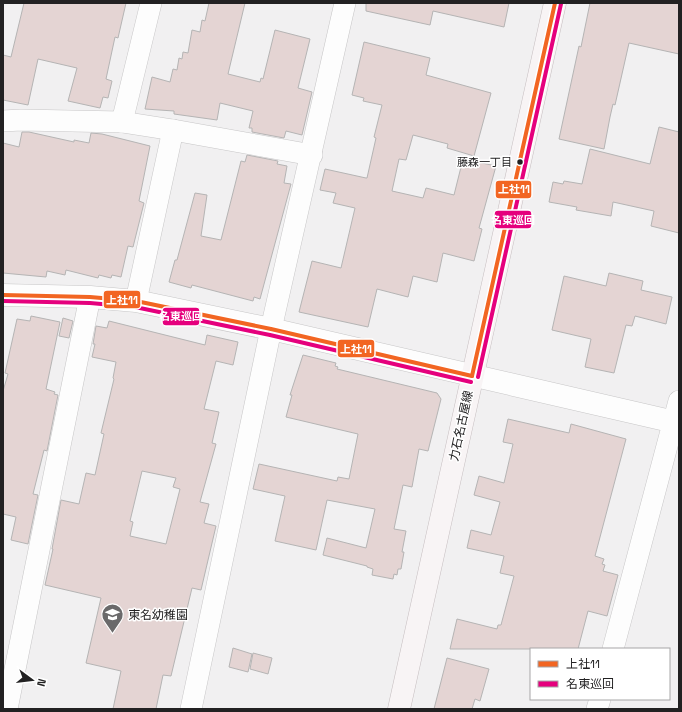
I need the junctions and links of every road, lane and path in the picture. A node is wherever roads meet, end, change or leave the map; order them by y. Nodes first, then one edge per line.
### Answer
1 (151, 3) edge
2 (345, 3) edge
3 (555, 3) edge
4 (3, 121) edge
5 (122, 122) junction
6 (173, 130) junction
7 (312, 155) junction
8 (3, 295) edge
9 (90, 297) junction
10 (136, 301) junction
11 (271, 329) junction
12 (472, 376) junction
13 (679, 401) edge
14 (677, 422) edge
15 (613, 648) edge
16 (8, 709) edge
17 (191, 709) edge
18 (399, 709) edge

1 - 5 street
2 - 7 street
3 - 12 main road, 力石名古屋線
4 - 5 street
5 - 6 street
6 - 7 street
6 - 10 street
7 - 11 street
8 - 9 street
9 - 10 street
9 - 16 street
10 - 11 street
11 - 12 street
11 - 17 street
12 - 14 street
12 - 18 main road, 力石名古屋線
13 - 14 street
14 - 15 street

